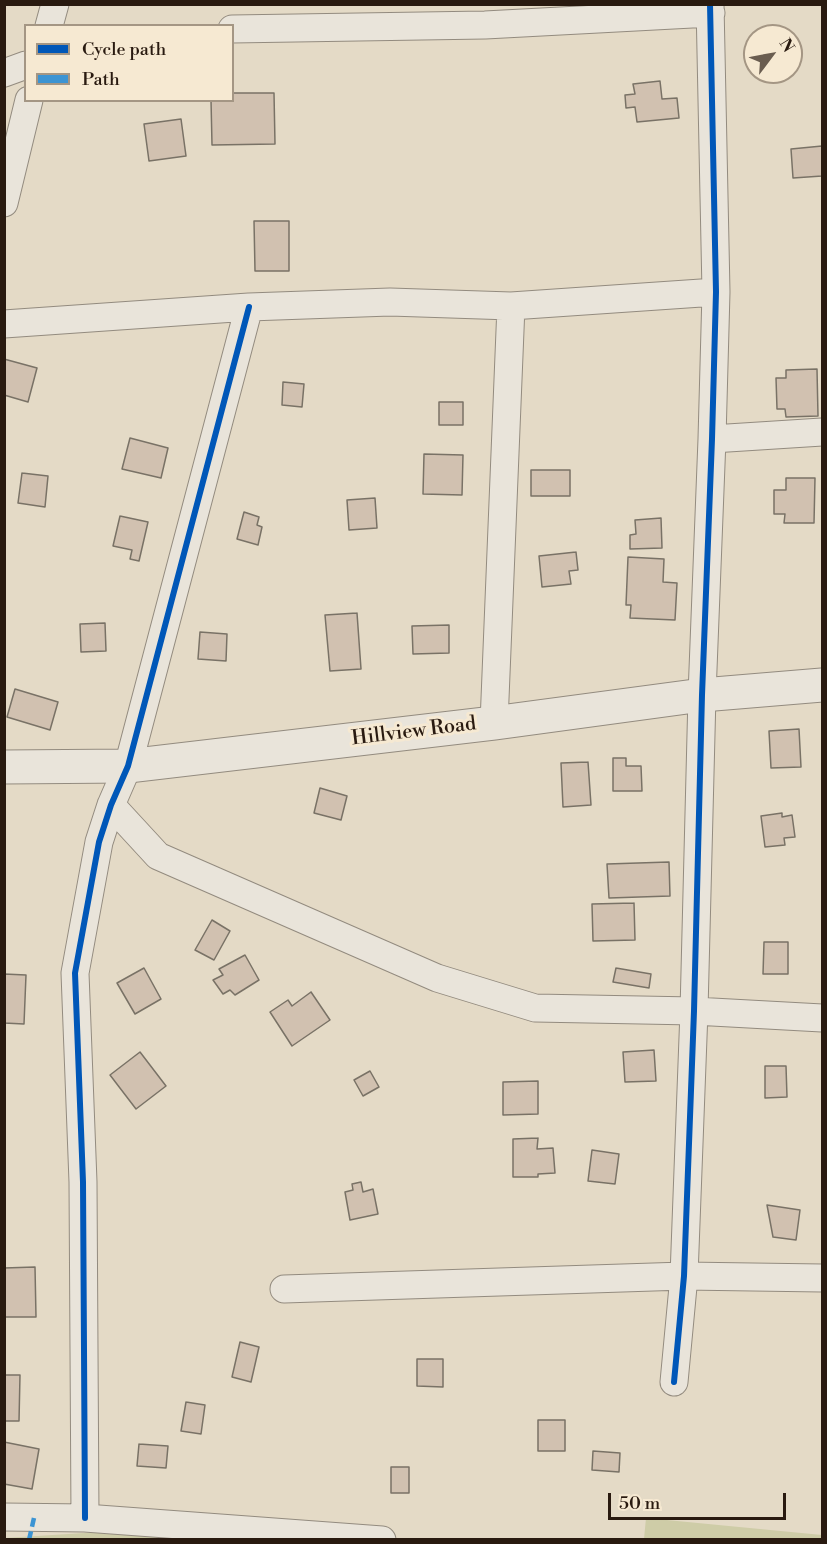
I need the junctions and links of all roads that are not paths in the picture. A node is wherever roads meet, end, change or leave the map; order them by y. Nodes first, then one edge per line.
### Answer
1 (55, 4) edge
2 (710, 9) edge
3 (483, 15) edge
4 (50, 24) edge
5 (234, 29) edge
6 (24, 66) edge
7 (4, 73) edge
8 (29, 102) edge
9 (4, 203) edge
10 (716, 292) junction
11 (511, 306) junction
12 (249, 307) junction
13 (4, 324) edge
14 (822, 432) edge
15 (712, 439) junction
16 (822, 685) edge
17 (702, 695) junction
18 (494, 723) junction
19 (128, 766) junction
20 (4, 767) edge
21 (111, 805) junction
22 (694, 1011) junction
23 (822, 1018) edge
24 (684, 1276) junction
25 (822, 1278) edge
26 (284, 1289) dead end
27 (674, 1382) dead end
28 (4, 1518) edge
29 (85, 1518) junction
30 (382, 1539) edge

1 - 4 street
2 - 3 street
2 - 10 street
3 - 5 street
6 - 7 street
8 - 9 street
10 - 11 street
10 - 15 street
11 - 12 street
11 - 18 street
12 - 13 street
12 - 19 street
14 - 15 street
15 - 17 street
16 - 17 street, Hillview Road
17 - 18 street, Hillview Road
17 - 22 street
18 - 19 street, Hillview Road
19 - 20 street, Hillview Road
19 - 21 street
21 - 22 street
21 - 29 street
22 - 23 street
22 - 24 street
24 - 25 street
24 - 26 street
24 - 27 street
28 - 29 street
29 - 30 street

